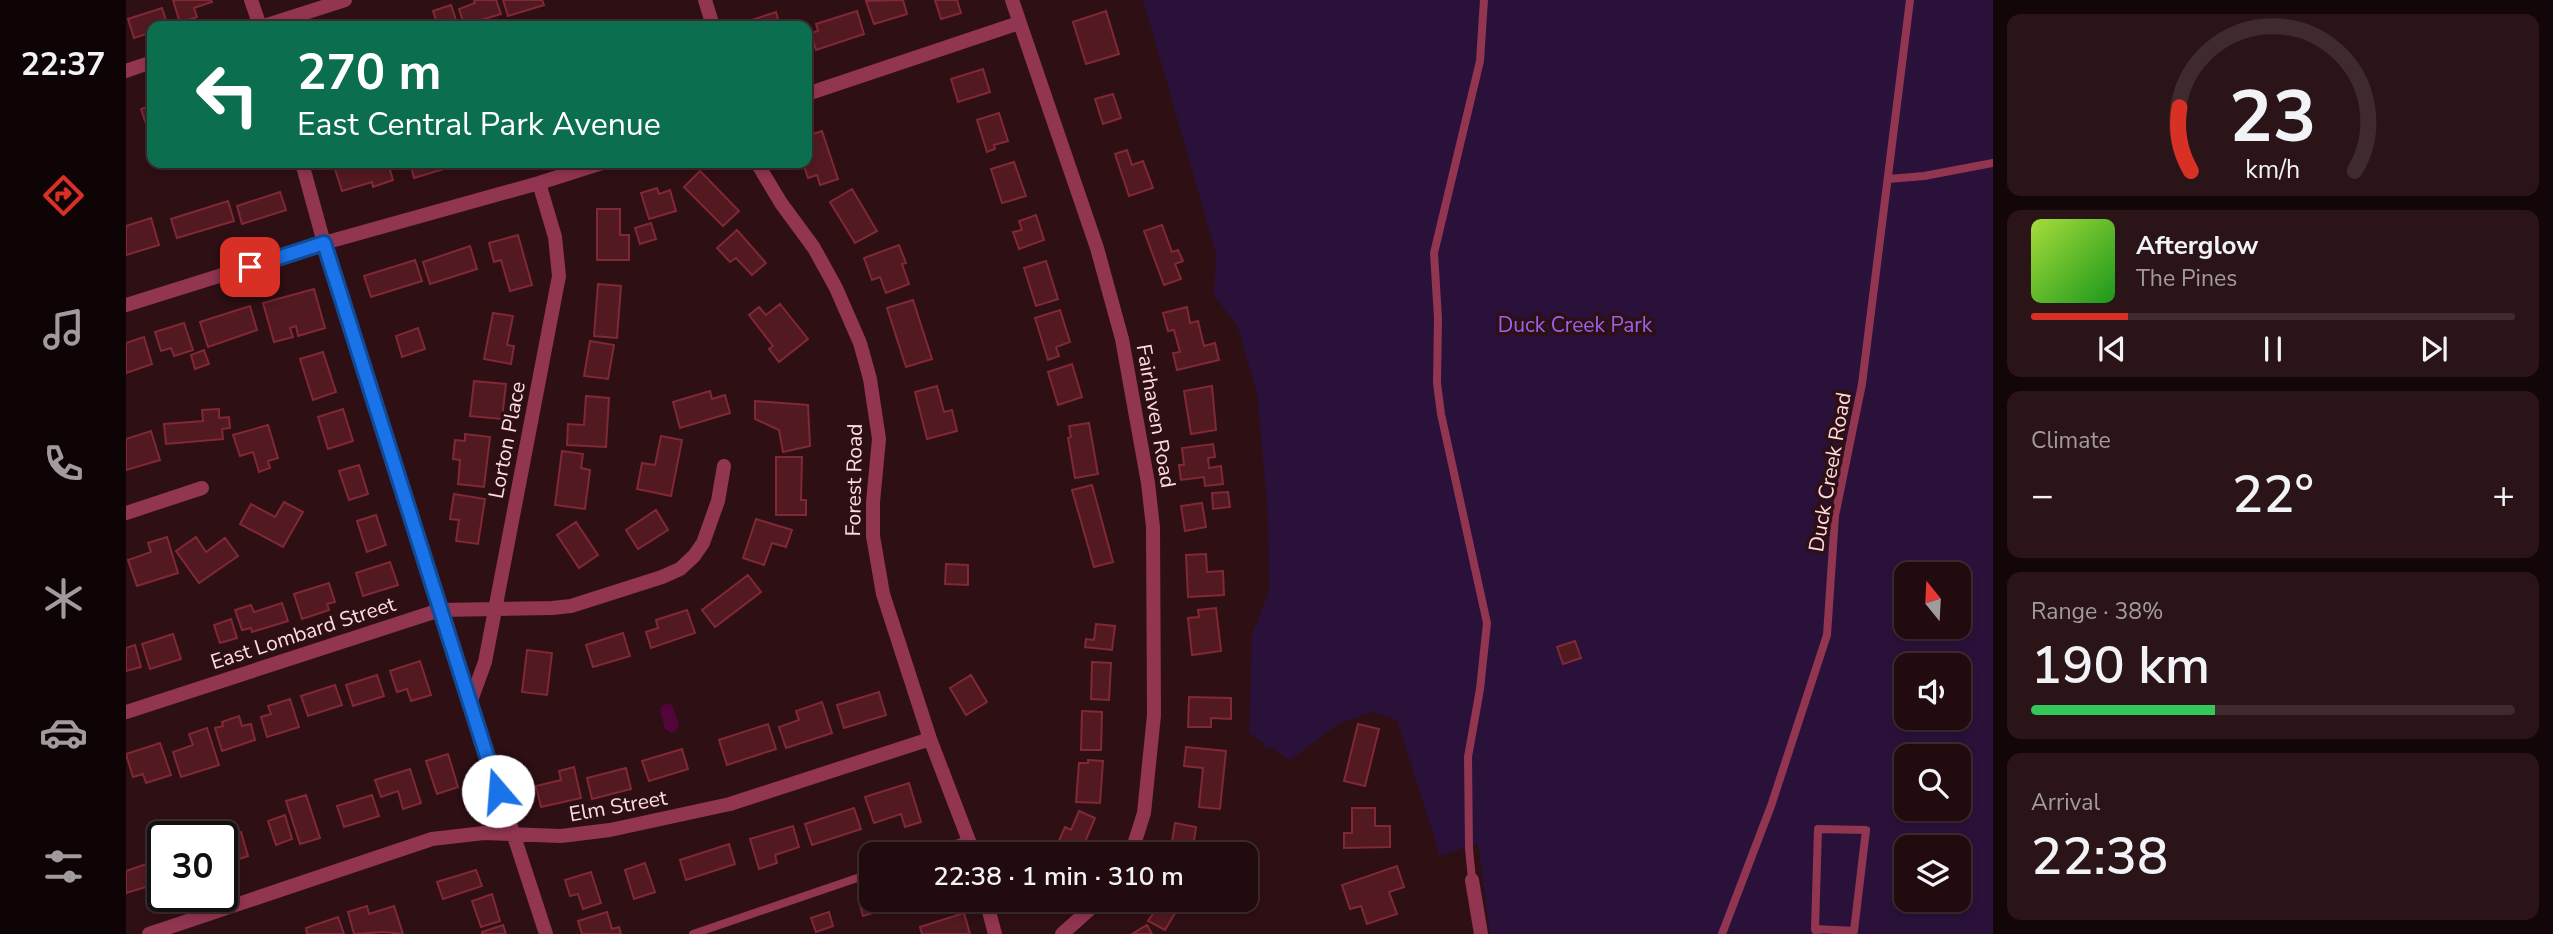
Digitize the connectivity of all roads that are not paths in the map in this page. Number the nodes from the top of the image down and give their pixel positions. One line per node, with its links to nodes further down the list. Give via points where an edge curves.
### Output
1 (251, 0): 7 (street)
2 (345, 0): 8 (street)
3 (705, 0): 9 (street)
4 (1012, 0): 10 (street, Fairhaven Road)
5 (1484, 0): 34 (lane, via 1479,61 1434,253 1441,414 1487,623 1468,757)
6 (1910, 0): 18 (lane, Duck Creek Road)
7 (260, 21)
8 (278, 21)
9 (711, 21)
10 (1018, 23): 13 (street); 32 (street, Fairhaven Road, via 1097,248 1122,339 1148,483 1153,527 1154,715 1144,813)
11 (147, 64): 12 (street)
12 (126, 71)
13 (812, 92)
14 (1993, 163): 18 (lane)
15 (303, 168): 20 (street)
16 (586, 168): 19 (street)
17 (760, 168): 29 (street, Forest Road, via 814,248 860,343 879,439 873,502 877,562)
18 (1889, 179): 45 (lane, Duck Creek Road, via 1862,384 1835,516 1827,635 1771,806)
19 (539, 183): 20 (street); 25 (street, Lorton Place, via 555,237 559,276)
20 (324, 243): 21 (street); 26 (street)
21 (126, 305)
22 (724, 466): 25 (street, East Lombard Street, via 718,501 702,543 680,569 571,606)
23 (202, 488): 24 (street)
24 (126, 513)
25 (496, 609): 26 (street, East Lombard Street); 27 (street, Lorton Place, via 485,663)
26 (440, 610): 27 (street); 28 (street, East Lombard Street)
27 (470, 703): 30 (street)
28 (126, 712)
29 (930, 739): 30 (street, Elm Street, via 769,793 686,815 584,834); 31 (street, Forest Road)
30 (513, 835): 37 (street, Elm Street, via 432,839); 40 (street)
31 (970, 842)
32 (1135, 842)
33 (859, 877): 41 (lane)
34 (1472, 880): 44 (street)
35 (989, 912): 42 (street)
36 (1087, 912): 43 (street)
37 (172, 930): 39 (street, Elm Street)
38 (1816, 932): 38 (lane, via 1818,829 1866,830 1854,931)
39 (149, 934)
40 (546, 934)
41 (693, 934)
42 (995, 934)
43 (1062, 934)
44 (1481, 934)
45 (1722, 934)

